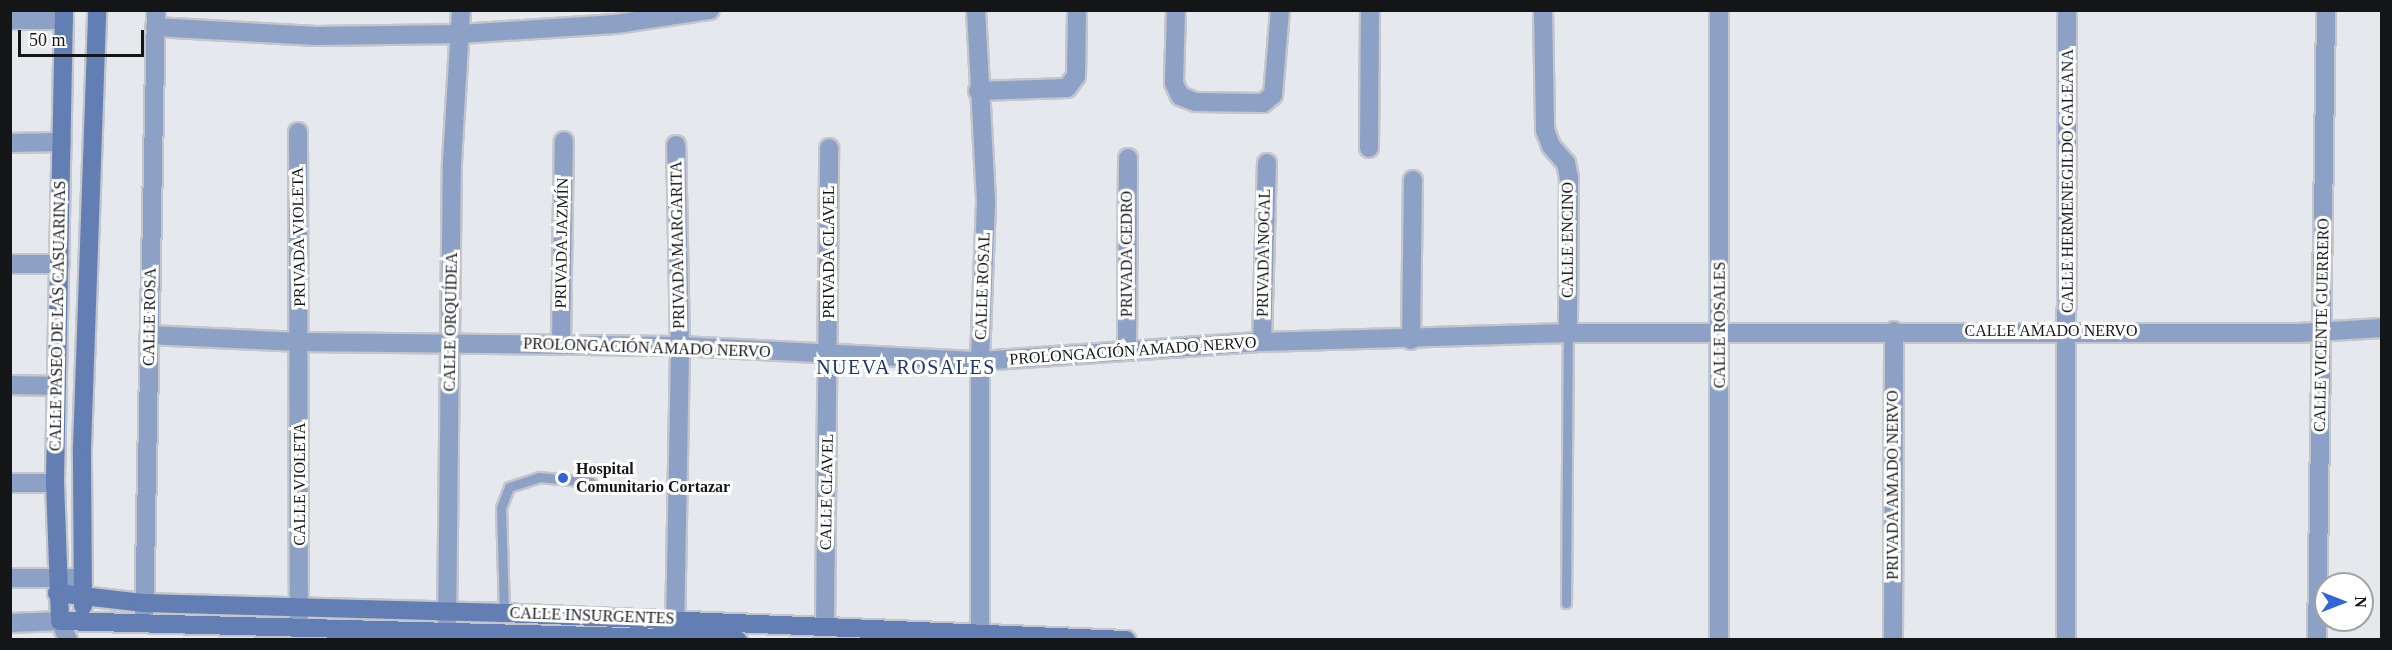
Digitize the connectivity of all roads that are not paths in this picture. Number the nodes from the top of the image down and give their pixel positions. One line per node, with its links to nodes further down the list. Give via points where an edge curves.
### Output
1 (97, 10): 54 (main road, CALLE PASEO DE LAS CASUARINAS)
2 (461, 10): 17 (street, CALLE ORQUÍDEA)
3 (710, 10): 14 (street)
4 (975, 10): 18 (street, CALLE ROSAL)
5 (1077, 10): 18 (street, via 1076,76 1067,88)
6 (1176, 10): 7 (street, via 1174,83 1180,96 1196,102 1263,103 1273,95)
7 (1280, 10)
8 (1370, 10): 25 (street)
9 (1543, 10): 36 (street, CALLE ENCINO, via 1545,130 1551,146 1566,163 1569,178)
10 (1719, 10): 34 (street, CALLE ROSALES)
11 (2067, 10): 33 (street, CALLE HERMENEGILDO GALEANA)
12 (2326, 10): 35 (street, CALLE VICENTE GUERRERO)
13 (64, 15): 16 (street); 21 (main road, CALLE PASEO DE LAS CASUARINAS)
14 (616, 17): 17 (street)
15 (156, 19): 17 (street, via 316,36); 37 (street, CALLE ROSA)
16 (10, 20)
17 (460, 34): 39 (street, CALLE ORQUÍDEA, via 452,162)
18 (978, 91): 46 (street, CALLE ROSAL, via 987,203)
19 (298, 132): 40 (street, PRIVADA VIOLETA)
20 (564, 141): 42 (street, PRIVADA JAZMÍN)
21 (62, 142): 22 (street); 30 (main road, CALLE PASEO DE LAS CASUARINAS)
22 (10, 143)
23 (676, 145): 43 (street, PRIVADA MARGARITA)
24 (829, 148): 45 (street, PRIVADA CLAVEL)
25 (1369, 148)
26 (1128, 158): 44 (street, PRIVADA CEDRO)
27 (1266, 163): 41 (street, PRIVADA NOGAL)
28 (1413, 180): 38 (street)
29 (10, 264): 30 (street)
30 (60, 264): 48 (main road, CALLE PASEO DE LAS CASUARINAS)
31 (2382, 328): 35 (street, CALLE AMADO NERVO)
32 (1894, 331): 33 (street, CALLE AMADO NERVO); 34 (street, CALLE AMADO NERVO); 75 (street, PRIVADA AMADO NERVO)
33 (2068, 331): 35 (street, CALLE AMADO NERVO); 76 (street, CALLE HERMENEGILDO GALEANA)
34 (1720, 332): 36 (street, PROLONGACIÓN AMADO NERVO); 74 (street, CALLE ROSALES)
35 (2322, 332): 77 (street, CALLE VICENTE GUERRERO)
36 (1568, 333): 38 (street, PROLONGACIÓN AMADO NERVO); 56 (lane)
37 (150, 335): 40 (street, PROLONGACIÓN AMADO NERVO); 55 (street, CALLE ROSA)
38 (1411, 340): 41 (street, PROLONGACIÓN AMADO NERVO)
39 (451, 341): 40 (street, PROLONGACIÓN AMADO NERVO); 42 (street, PROLONGACIÓN AMADO NERVO); 60 (street, CALLE ORQUÍDEA)
40 (300, 342): 57 (street, CALLE VIOLETA)
41 (1262, 342): 44 (street, PROLONGACIÓN AMADO NERVO)
42 (561, 345): 43 (street, PROLONGACIÓN AMADO NERVO)
43 (680, 346): 45 (street, PROLONGACIÓN AMADO NERVO); 66 (street, PRIVADA MARGARITA)
44 (1127, 350): 46 (street, PROLONGACIÓN AMADO NERVO)
45 (829, 356): 46 (street, PROLONGACIÓN AMADO NERVO); 65 (street, CALLE CLAVEL)
46 (980, 361): 67 (street, CALLE ROSAL)
47 (10, 385): 48 (street)
48 (57, 386): 51 (main road, CALLE PASEO DE LAS CASUARINAS)
49 (591, 482): 58 (lane, via 539,477 509,487 501,508)
50 (10, 483): 51 (street)
51 (55, 483): 53 (main road, CALLE PASEO DE LAS CASUARINAS)
52 (10, 578): 53 (street)
53 (57, 585): 54 (main road, CALLE INSURGENTES); 61 (main road, CALLE PASEO DE LAS CASUARINAS)
54 (82, 586): 55 (main road, CALLE INSURGENTES); 59 (main road, CALLE PASEO DE LAS CASUARINAS)
55 (144, 603): 57 (main road, CALLE INSURGENTES); 63 (street, CALLE ROSA)
56 (1566, 603)
57 (299, 606): 60 (main road, CALLE INSURGENTES); 64 (street, CALLE VIOLETA)
58 (504, 613): 60 (main road, CALLE INSURGENTES); 66 (main road, CALLE INSURGENTES)
59 (83, 620): 61 (main road, CALLE INSURGENTES); 63 (main road, CALLE INSURGENTES); 69 (street)
60 (447, 620): 64 (main road, CALLE INSURGENTES); 66 (main road, CALLE INSURGENTES)
61 (60, 621): 62 (street); 68 (street)
62 (10, 622)
63 (144, 622): 64 (main road, CALLE INSURGENTES)
64 (299, 626)
65 (825, 627): 66 (main road, CALLE INSURGENTES); 67 (main road, CALLE INSURGENTES)
66 (675, 628): 70 (main road, CALLE INSURGENTES)
67 (980, 637): 71 (main road, CALLE INSURGENTES)
68 (68, 639)
69 (79, 639)
70 (738, 639)
71 (1086, 639): 72 (main road, CALLE INSURGENTES)
72 (1112, 639): 73 (main road, CALLE INSURGENTES)
73 (1126, 639)
74 (1719, 639)
75 (1893, 639)
76 (2066, 639)
77 (2317, 639)

